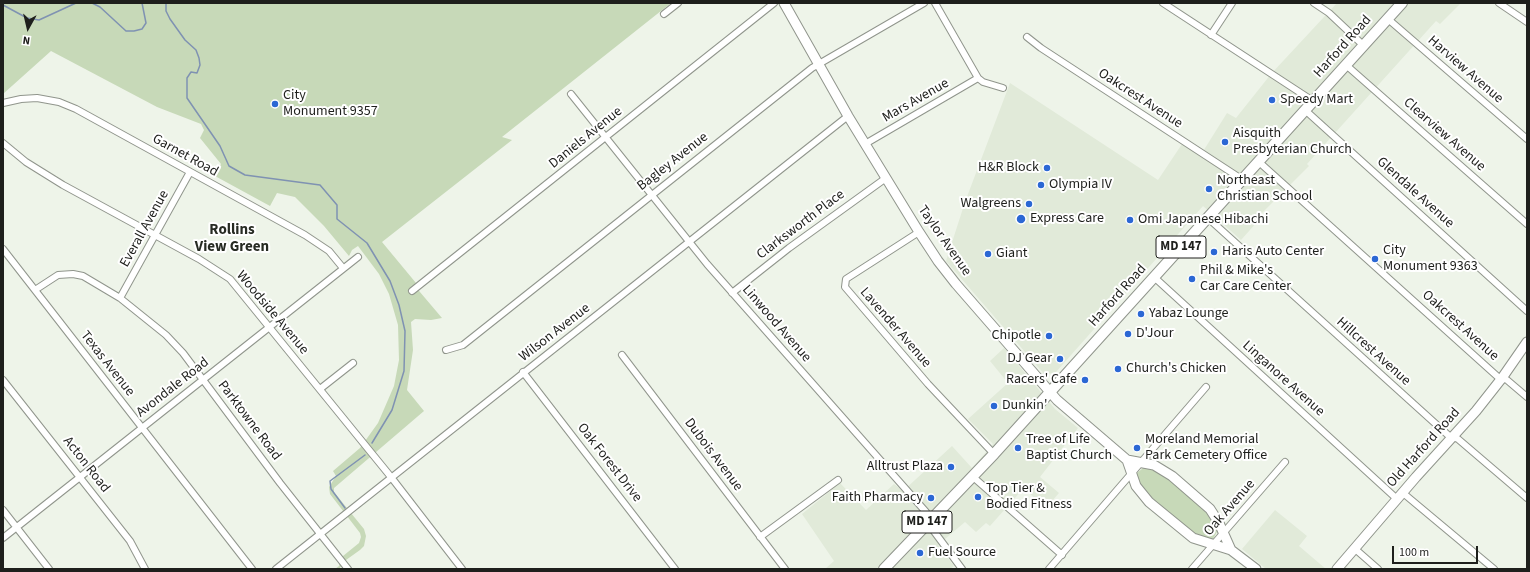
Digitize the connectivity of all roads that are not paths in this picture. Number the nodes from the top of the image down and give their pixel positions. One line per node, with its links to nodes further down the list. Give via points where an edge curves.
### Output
1 (678, 3): 11 (street)
2 (774, 3): 26 (street, Daniels Avenue)
3 (784, 3): 17 (main road, Taylor Avenue)
4 (924, 3): 17 (street, Bagley Avenue)
5 (935, 3): 19 (street)
6 (1163, 3): 14 (street)
7 (1232, 3): 14 (street)
8 (1314, 3): 16 (street, via 1330,13)
9 (1402, 3): 12 (main road, Harford Road / MD 147)
10 (1499, 3): 13 (street)
11 (664, 14)
12 (1388, 19): 16 (main road, Harford Road / MD 147); 27 (street, Harview Avenue)
13 (1527, 22)
14 (1211, 35): 22 (street)
15 (1026, 37): 33 (street, Oakcrest Avenue)
16 (1363, 45): 18 (main road, Harford Road / MD 147)
17 (819, 65): 25 (main road, Taylor Avenue); 34 (street, Bagley Avenue)
18 (1346, 65): 22 (main road, Harford Road / MD 147); 36 (street, Clearview Avenue)
19 (978, 78): 20 (street); 29 (street, Mars Avenue)
20 (1003, 88)
21 (571, 94): 26 (street, Linwood Avenue)
22 (1313, 101): 24 (main road, Harford Road / MD 147)
23 (3, 104): 31 (street, Garnet Road, via 28,98 59,102)
24 (1305, 110): 30 (main road, Harford Road / MD 147); 48 (street, Glendale Avenue)
25 (848, 116): 29 (main road, Taylor Avenue); 39 (street, Wilson Avenue)
26 (606, 137): 34 (street, Linwood Avenue); 45 (street, Daniels Avenue)
27 (1527, 139)
28 (3, 143): 38 (street, Woodside Avenue, via 26,162 63,185)
29 (866, 144): 32 (main road, Taylor Avenue)
30 (1259, 162): 33 (main road, Harford Road / MD 147); 55 (street, Oakcrest Avenue)
31 (190, 172): 38 (street, Everall Avenue); 42 (street, Garnet Road, via 318,243 329,251)
32 (886, 178): 37 (main road, Taylor Avenue); 46 (street, Clarksworth Place)
33 (1243, 180): 35 (main road, Harford Road / MD 147)
34 (651, 195): 39 (street, Linwood Avenue); 51 (street, Bagley Avenue, via 462,345)
35 (1208, 218): 43 (main road, Harford Road / MD 147); 63 (street, Hillcrest Avenue)
36 (1527, 224)
37 (919, 232): 60 (main road, Taylor Avenue, via 947,273); 64 (street, Lavender Avenue, via 846,279 845,287 928,384)
38 (154, 236): 47 (street, Everall Avenue); 49 (street, Woodside Avenue, via 227,277)
39 (689, 242): 46 (street, Linwood Avenue); 54 (street, Wilson Avenue)
40 (3, 249): 44 (street, Texas Avenue)
41 (358, 257): 42 (street, Avondale Road)
42 (343, 268): 49 (street, Avondale Road)
43 (1154, 278): 60 (main road, Harford Road / MD 147); 73 (street, Linganore Avenue)
44 (35, 290): 47 (street, Parktowne Road, via 53,276 73,274 90,279); 62 (street, Texas Avenue)
45 (412, 291)
46 (732, 293): 76 (street, Linwood Avenue, via 926,512)
47 (120, 298): 57 (street, Parktowne Road, via 178,348)
48 (1527, 310)
49 (270, 327): 57 (street, Avondale Road); 59 (street, Woodside Avenue)
50 (1527, 342): 55 (main road, Old Harford Road)
51 (446, 350)
52 (622, 356): 80 (street, Dubois Avenue)
53 (353, 363): 59 (street)
54 (523, 372): 71 (street, Wilson Avenue); 92 (street, Oak Forest Drive)
55 (1502, 378): 61 (street, Oakcrest Avenue); 63 (main road, Old Harford Road)
56 (3, 380): 70 (street, Acton Road)
57 (203, 380): 62 (street, Avondale Road); 78 (street, Parktowne Road)
58 (1206, 387): 67 (street)
59 (320, 389): 71 (street, Woodside Avenue)
60 (1050, 392): 64 (main road, Harford Road / MD 147); 65 (main road, Taylor Avenue)
61 (1527, 397)
62 (142, 428): 70 (street, Avondale Road); 88 (street, Texas Avenue)
63 (1453, 437): 73 (main road, Old Harford Road); 74 (street, Hillcrest Avenue)
64 (994, 454): 69 (main road, Harford Road / MD 147)
65 (1127, 460): 67 (main road, Taylor Avenue); 68 (main road, Taylor Avenue)
66 (1285, 462): 79 (street, Oak Avenue)
67 (1141, 463): 68 (street); 79 (main road, Taylor Avenue, via 1159,468 1178,481 1210,509)
68 (1132, 474): 82 (main road, Taylor Avenue, via 1136,486 1149,502 1193,538); 85 (street)
69 (972, 476): 76 (main road, Harford Road / MD 147); 85 (street)
70 (80, 477): 77 (street, Avondale Road); 87 (street, Acton Road, via 130,541)
71 (391, 477): 78 (street, Wilson Avenue); 91 (street, Woodside Avenue)
72 (838, 480): 80 (street)
73 (1400, 496): 83 (main road, Old Harford Road); 101 (street, Linganore Avenue)
74 (1527, 498)
75 (3, 510): 77 (street)
76 (929, 520): 94 (main road, Harford Road / MD 147); 95 (street, Linwood Avenue, via 933,530)
77 (17, 527): 81 (street, Avondale Road); 86 (street)
78 (320, 533): 89 (street, Wilson Avenue); 90 (street, Parktowne Road)
79 (1224, 533): 82 (street, Oak Avenue); 84 (main road, Taylor Avenue)
80 (760, 537): 93 (street, Dubois Avenue)
81 (3, 538)
82 (1213, 545): 84 (main road, Taylor Avenue); 97 (street, Oak Avenue)
83 (1354, 548): 99 (main road, Old Harford Road); 100 (street)
84 (1231, 550): 98 (main road, Taylor Avenue)
85 (1062, 555): 96 (street)
86 (49, 569)
87 (145, 569)
88 (252, 569)
89 (276, 569)
90 (348, 569)
91 (462, 569)
92 (675, 569)
93 (785, 569)
94 (884, 569)
95 (962, 569)
96 (1049, 569)
97 (1192, 569)
98 (1256, 569)
99 (1337, 569)
100 (1378, 569)
101 (1494, 569)

